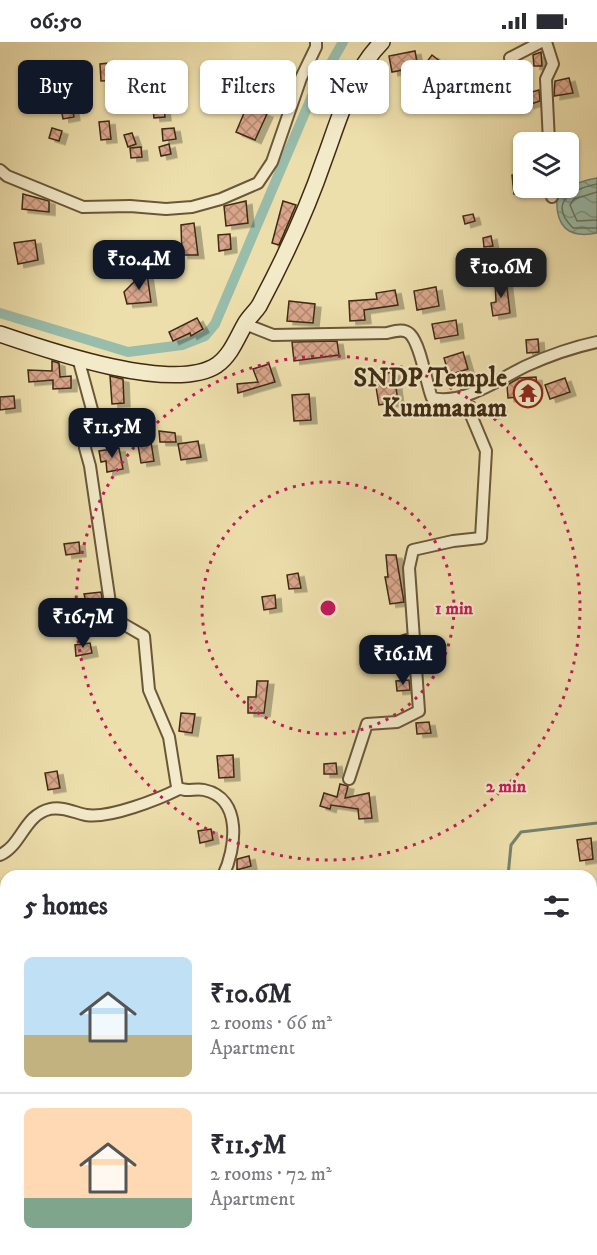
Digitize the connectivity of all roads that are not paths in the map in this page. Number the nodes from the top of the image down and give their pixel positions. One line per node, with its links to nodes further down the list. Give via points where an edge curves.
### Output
1 (316, 42): 7 (street, via 272,162 258,183 221,199 166,209 83,207)
2 (382, 42): 8 (main road, via 352,86 290,244)
3 (541, 42): 5 (street)
4 (546, 42): 6 (street, via 553,64 546,79)
5 (510, 58)
6 (549, 132)
7 (0, 170)
8 (245, 324): 11 (main road, via 235,345 217,365 191,374 160,374); 12 (street, via 273,335 401,330 410,334 418,351 432,398 447,402)
9 (0, 334): 11 (main road)
10 (597, 342): 12 (street, via 529,365)
11 (78, 358): 14 (street, via 97,428 85,448 110,603 118,621 144,636 149,690 169,737)
12 (463, 396): 13 (street, via 486,451 481,538 413,550 409,568 419,711 397,722 367,724)
13 (349, 778)
14 (179, 789): 15 (street, via 153,802 88,815 50,809 27,821 18,839); 16 (street, via 202,789 219,795 230,810 234,838)
15 (0, 855)
16 (225, 870)

